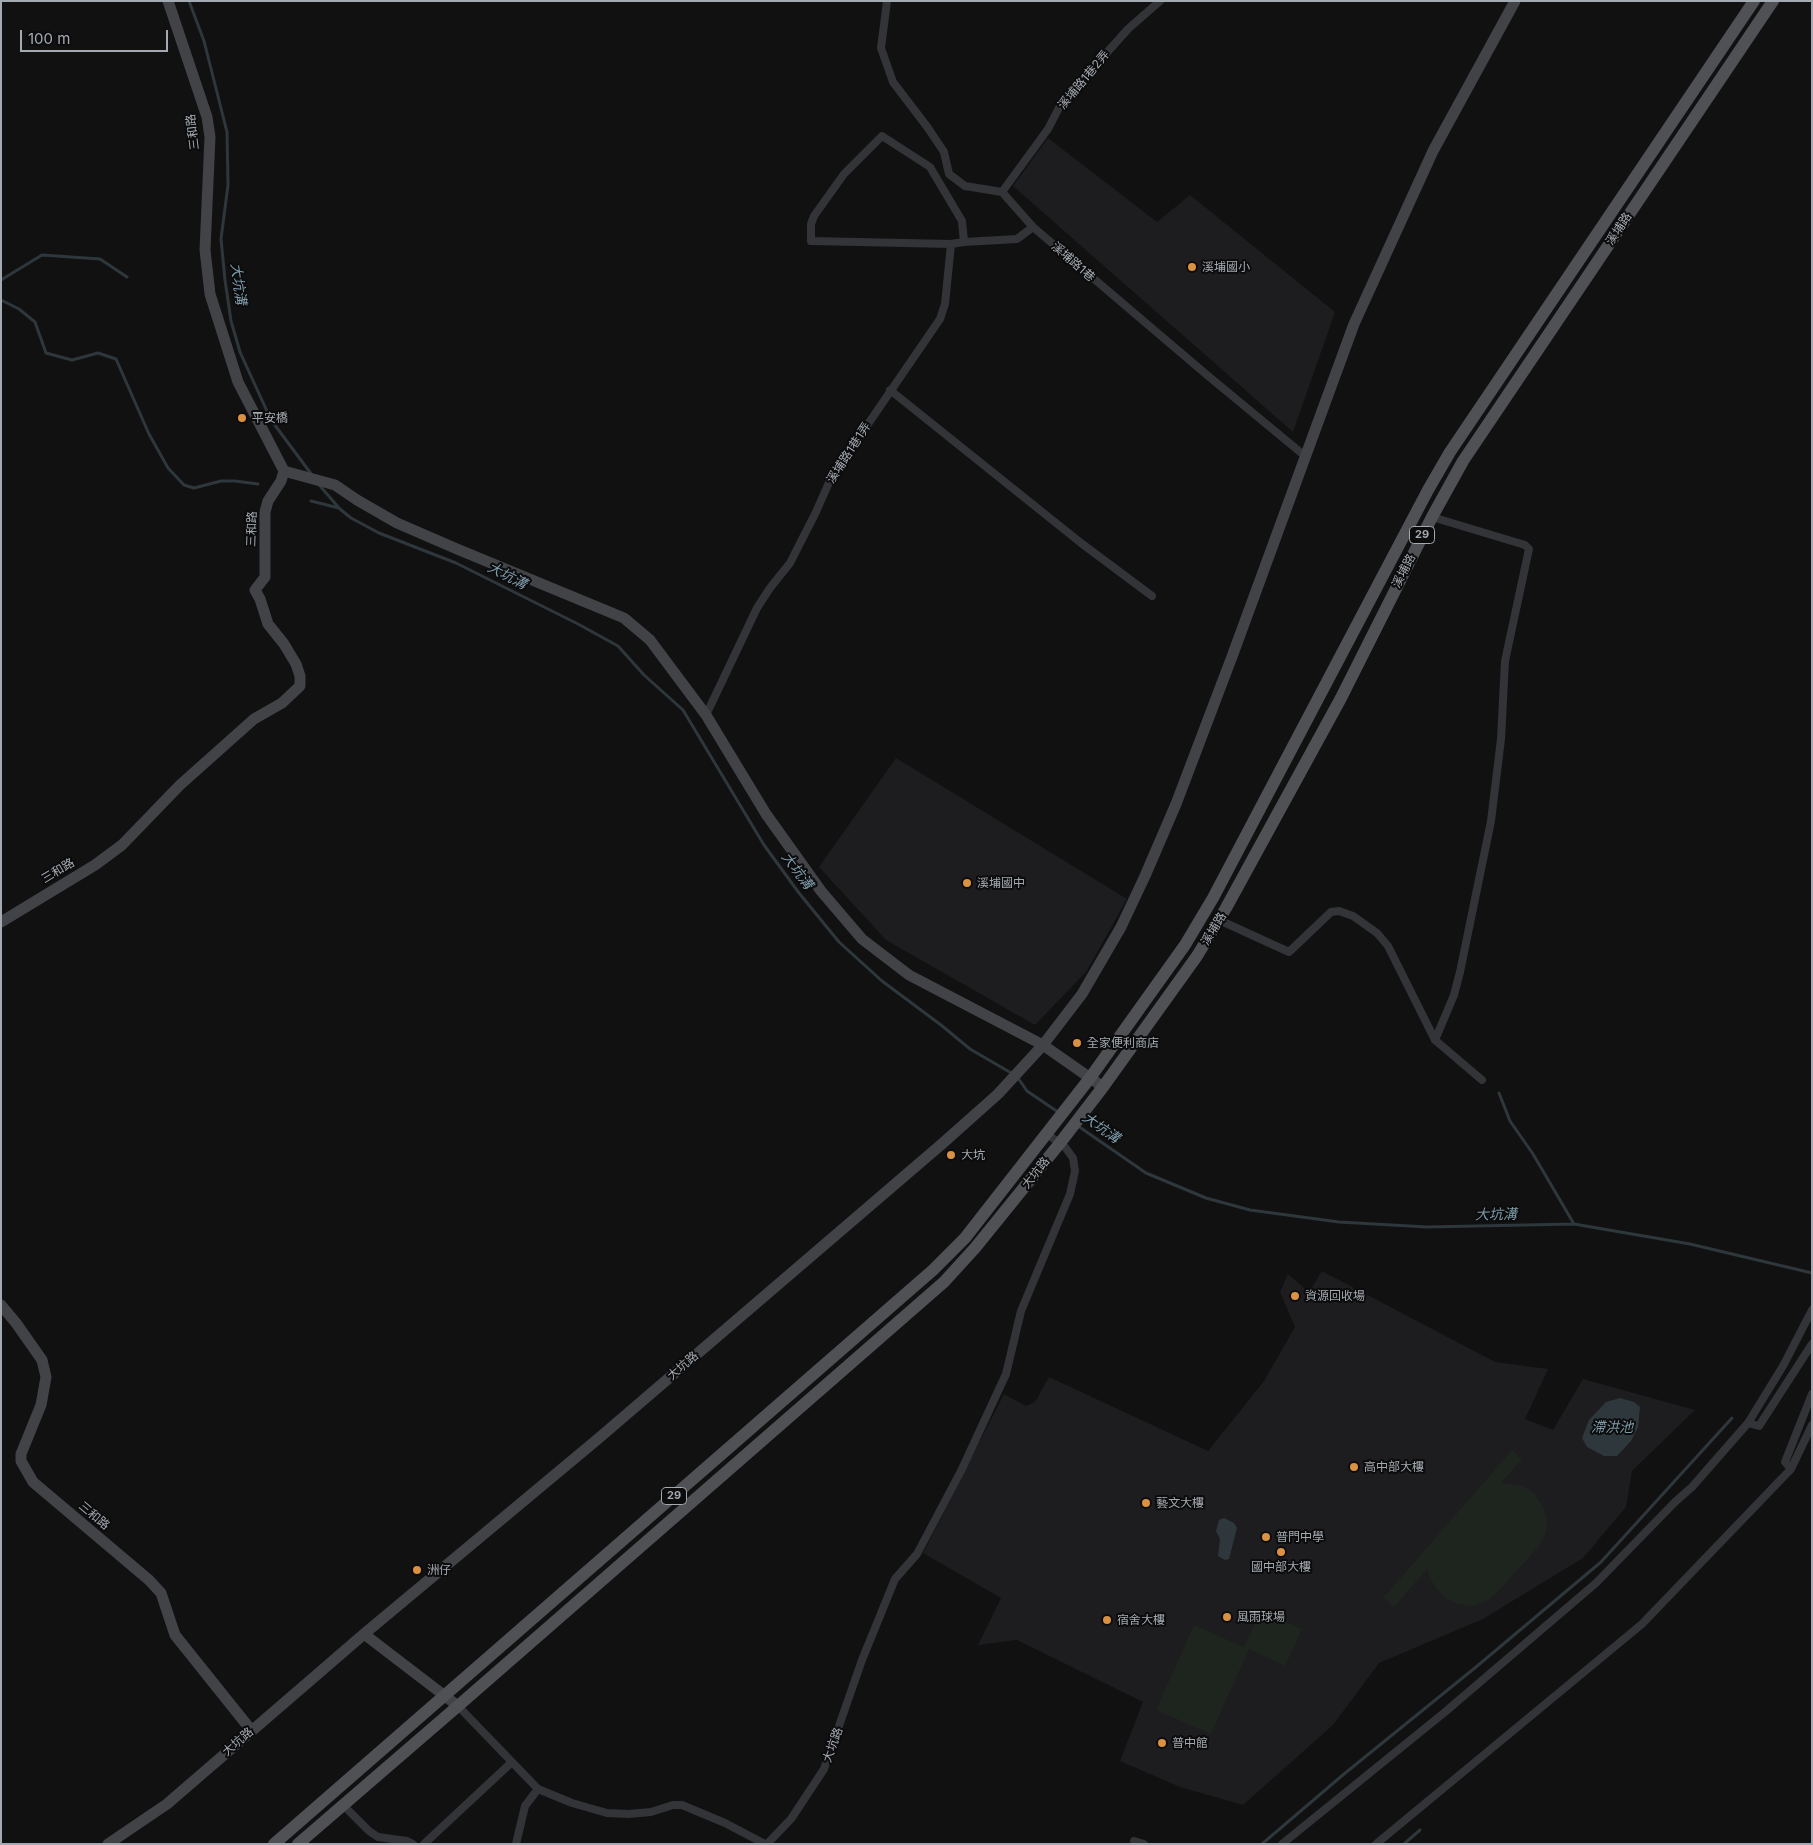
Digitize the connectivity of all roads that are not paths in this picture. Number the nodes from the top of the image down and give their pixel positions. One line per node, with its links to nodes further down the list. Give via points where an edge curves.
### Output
1 (168, 1): 13 (street, 三和路, via 207,117 210,137 205,250 210,294 238,382)
2 (887, 1): 7 (street, via 881,48 893,82 944,152 949,174 964,186)
3 (1160, 1): 7 (street, 溪埔路1巷2弄, via 1128,29 1061,104 1048,129)
4 (1515, 1): 12 (street, via 1433,151 1354,324)
5 (1754, 1): 21 (main road, 溪埔路 / 29, via 1450,452 1213,898 1185,945)
6 (1773, 1): 14 (main road, 溪埔路 / 29, via 1463,461)
7 (1002, 192): 8 (street, 溪埔路1巷)
8 (1033, 227): 9 (street, via 1017,239); 12 (street, 溪埔路1巷)
9 (964, 242): 10 (street); 10 (street, via 962,221 930,167 882,136 844,174 811,224 811,241)
10 (951, 244): 11 (street, 溪埔路1巷1弄, via 945,304 940,319)
11 (890, 390): 15 (street); 16 (street, 溪埔路1巷1弄, via 831,478 790,563 757,608)
12 (1305, 456): 20 (street, via 1227,672 1145,876 1121,927 1082,994)
13 (284, 471): 16 (street, via 335,485 397,523 624,618 650,640); 18 (street, 三和路, via 265,512 265,577 255,590 268,624 296,664 300,686 282,703 254,719 95,866)
14 (1432, 516): 17 (main road, 溪埔路 / 29, via 1341,698); 19 (street, via 1526,545 1529,549 1506,661 1491,821 1454,996)
15 (1152, 596)
16 (706, 715): 20 (street, via 766,814 821,891 862,939 909,975)
17 (1219, 920): 19 (street, via 1289,952 1331,912 1340,911 1353,916 1377,933 1388,946); 23 (main road, 溪埔路 / 29)
18 (1, 922)
19 (1435, 1040): 22 (street)
20 (1043, 1044): 21 (street); 33 (street, 大坑路, via 998,1094)
21 (1090, 1078): 23 (street); 24 (main road, 溪埔路 / 29)
22 (1482, 1080)
23 (1103, 1087): 25 (main road, 溪埔路 / 29)
24 (1050, 1130): 25 (street, 大坑路); 34 (main road, 大坑路 / 29, via 965,1238 933,1270)
25 (1062, 1140): 35 (main road, 大坑路 / 29, via 976,1248 944,1282); 48 (street, 大坑路, via 1073,1158 1075,1171 1070,1194 1021,1311 1006,1374 940,1512 917,1554 891,1588 824,1769 791,1818)
26 (1, 1305): 36 (street, 三和路, via 42,1360 46,1377 42,1405 21,1454 28,1475 150,1580 160,1593 175,1635)
27 (1812, 1310): 30 (street)
28 (1812, 1344): 30 (street, via 1758,1426)
29 (1812, 1394): 32 (street, via 1785,1462)
30 (1748, 1423): 40 (street, via 1692,1487 1596,1583)
31 (1812, 1425): 32 (street)
32 (1790, 1469): 52 (street, via 1642,1624)
33 (364, 1634): 34 (street, 大坑路); 36 (street, 大坑路)
34 (444, 1697): 35 (street, 大坑路); 43 (main road, 大坑路 / 29)
35 (458, 1706): 37 (street, 大坑路); 39 (main road, 大坑路 / 29)
36 (251, 1730): 42 (street, 大坑路, via 168,1804)
37 (512, 1762): 38 (street, 大坑路); 46 (street)
38 (538, 1789): 47 (street, via 525,1806); 48 (street, 大坑路, via 607,1813 651,1812 682,1805)
39 (343, 1805): 44 (main road, 大坑路 / 29); 45 (street, via 378,1837)
40 (1297, 1832): 50 (street); 51 (street)
41 (1134, 1842): 49 (street)
42 (108, 1844)
43 (274, 1844)
44 (298, 1844)
45 (413, 1844)
46 (424, 1844)
47 (516, 1844)
48 (766, 1844)
49 (1144, 1844)
50 (1282, 1844)
51 (1288, 1844)
52 (1376, 1844)

